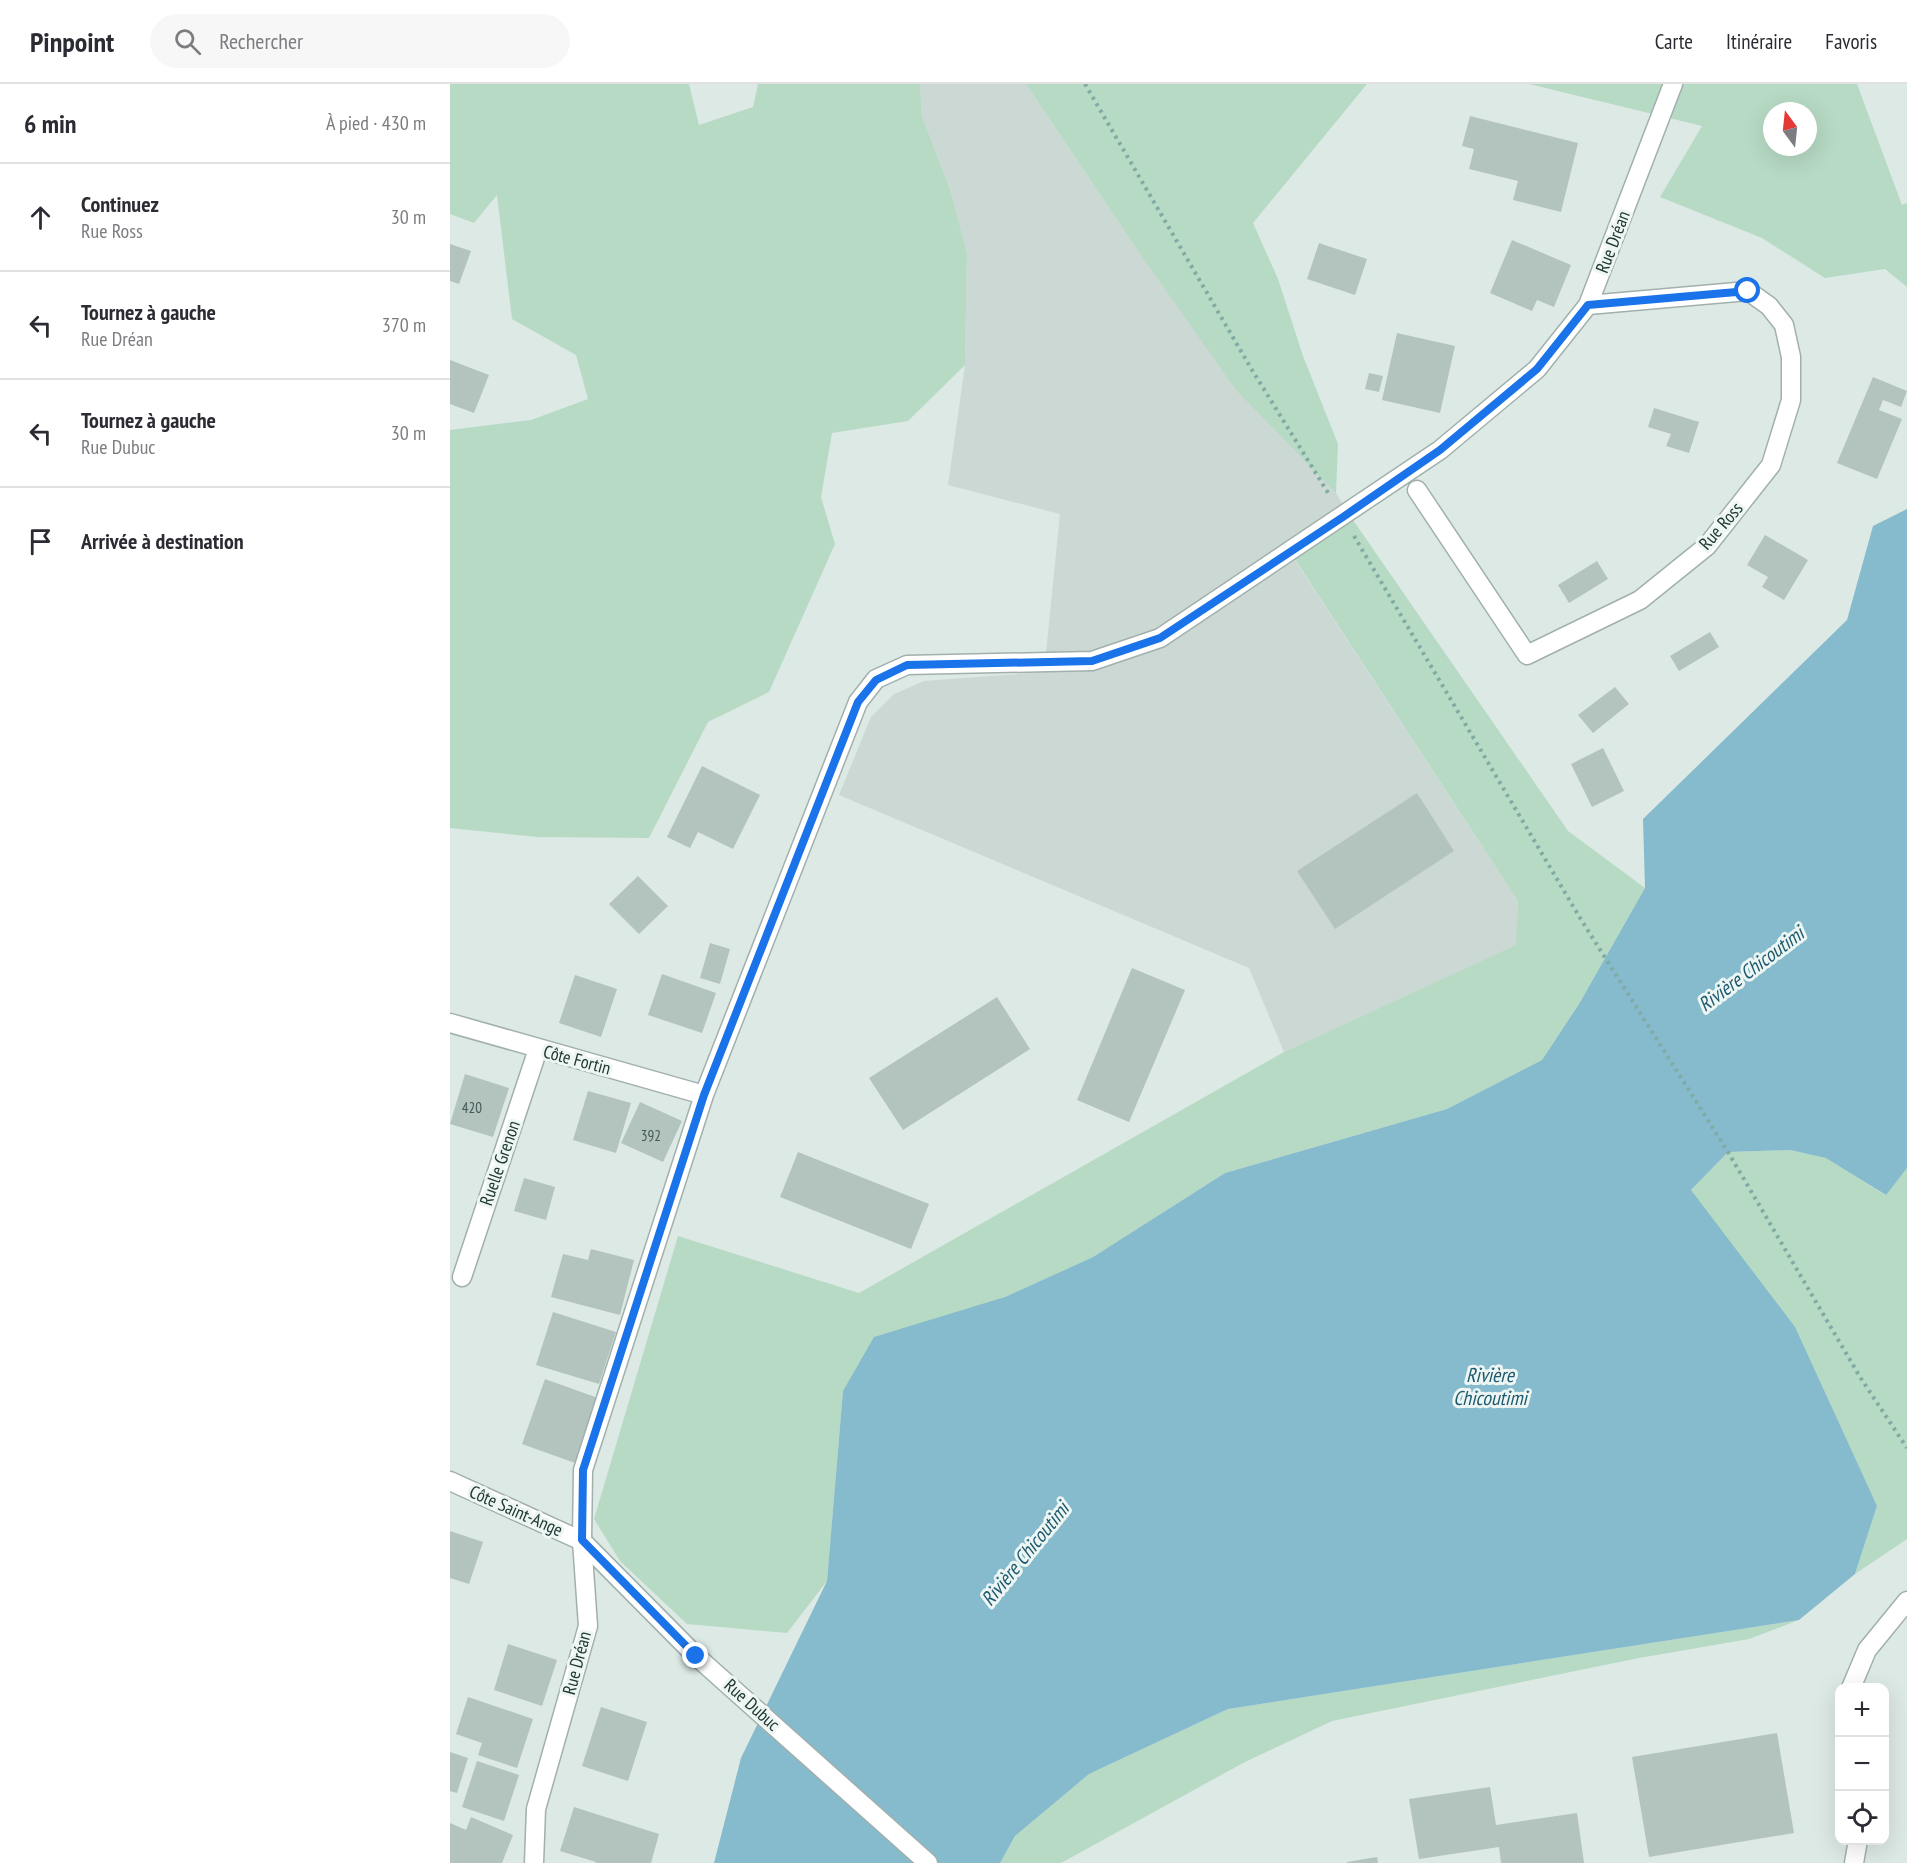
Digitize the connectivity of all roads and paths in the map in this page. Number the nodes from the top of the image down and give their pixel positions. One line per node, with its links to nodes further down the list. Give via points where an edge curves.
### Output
1 (1673, 84): 2 (street, Rue Dréan)
2 (1588, 305): 3 (street, Rue Ross, via 1748,291 1770,306 1784,326 1791,357 1791,400 1771,465 1707,546 1640,600 1527,655); 7 (street, Rue Dréan, via 1537,369 1440,450 1160,638 1092,661 907,665 876,680 858,702)
3 (1417, 490)
4 (1580, 918): 9 (path, via 1728,1152 1860,1377)
5 (450, 1023): 6 (street, Côte Fortin)
6 (538, 1049): 7 (street, Côte Fortin); 8 (street, Ruelle Grenon)
7 (704, 1095): 11 (street, Rue Dréan, via 583,1470)
8 (462, 1277)
9 (1907, 1448)
10 (450, 1480): 11 (street, Côte Saint-Ange)
11 (582, 1540): 15 (street, Rue Dréan, via 588,1626 536,1809); 16 (street, Rue Dubuc, via 696,1656)
12 (1907, 1601): 13 (street, via 1867,1650)
13 (1853, 1683)
14 (1857, 1845): 17 (street)
15 (534, 1863)
16 (928, 1863)
17 (1854, 1863)

